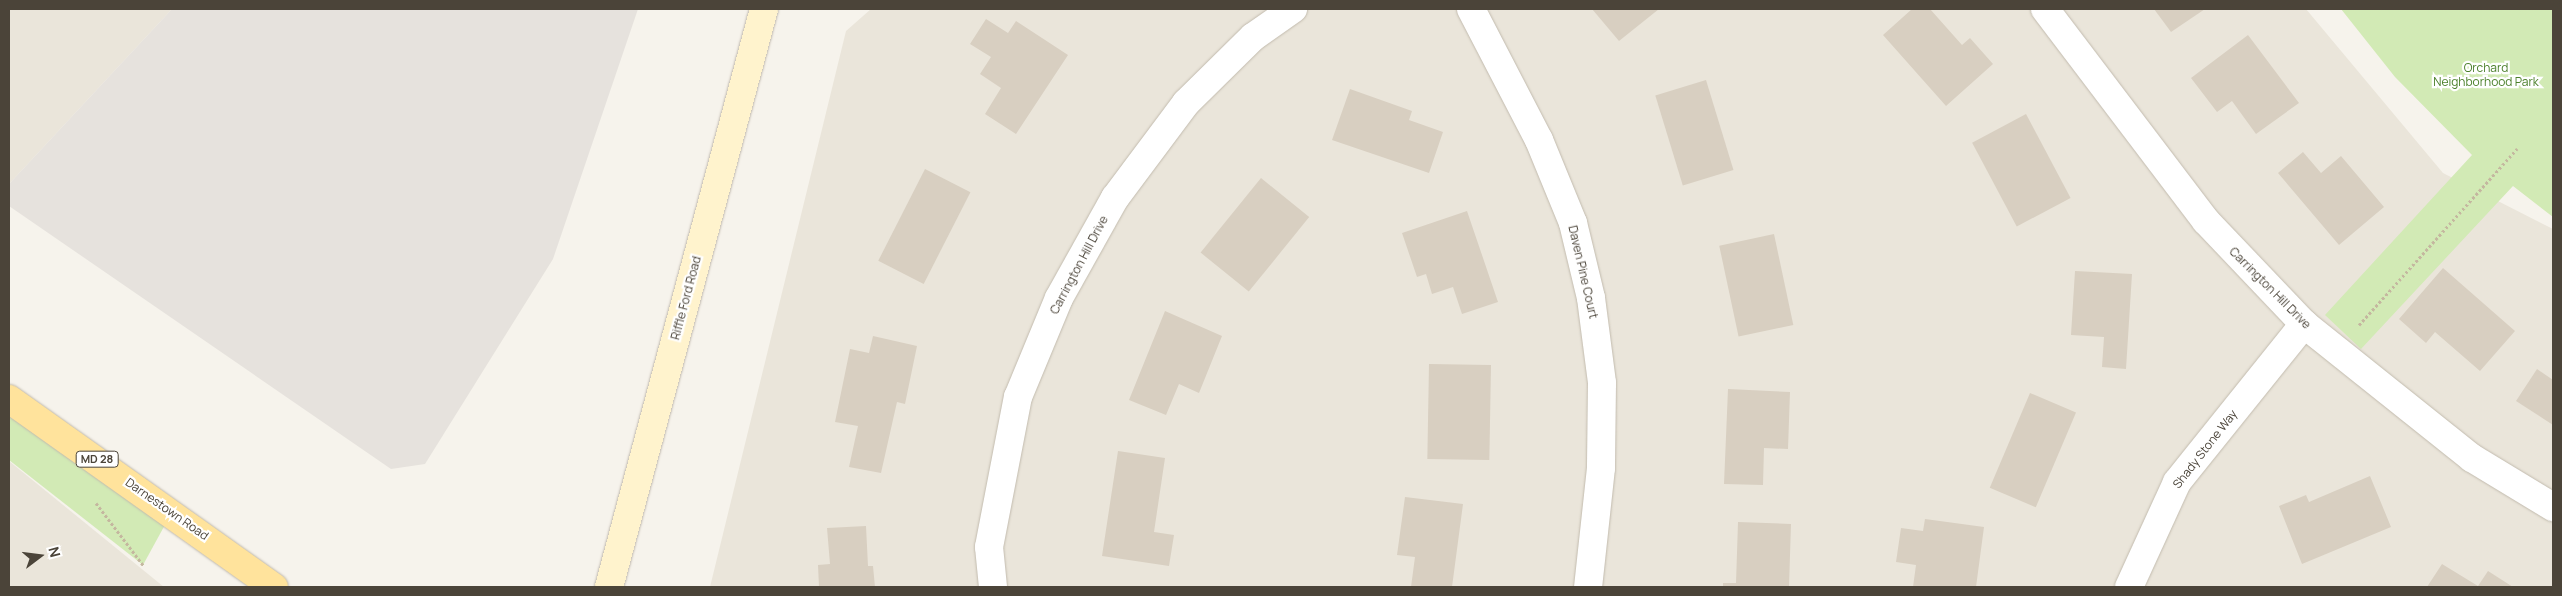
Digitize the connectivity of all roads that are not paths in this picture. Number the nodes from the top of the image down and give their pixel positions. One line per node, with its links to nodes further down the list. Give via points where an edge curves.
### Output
1 (764, 9): 9 (street, Riffle Ford Road)
2 (1293, 9): 10 (street, Carrington Hill Drive, via 1253,37 1186,103 1115,198 1059,298 1018,397 989,547)
3 (1471, 9): 11 (street, Daven Pine Court, via 1539,140 1573,223 1592,298 1602,383 1601,468)
4 (2045, 9): 5 (street, Carrington Hill Drive, via 2206,222)
5 (2304, 324): 7 (street, Carrington Hill Drive, via 2472,458); 12 (street, Shady Stone Way, via 2177,482)
6 (9, 399): 8 (main road, Darnestown Road / MD 28)
7 (2553, 507)
8 (274, 587)
9 (609, 587)
10 (993, 587)
11 (1588, 587)
12 (2129, 587)

